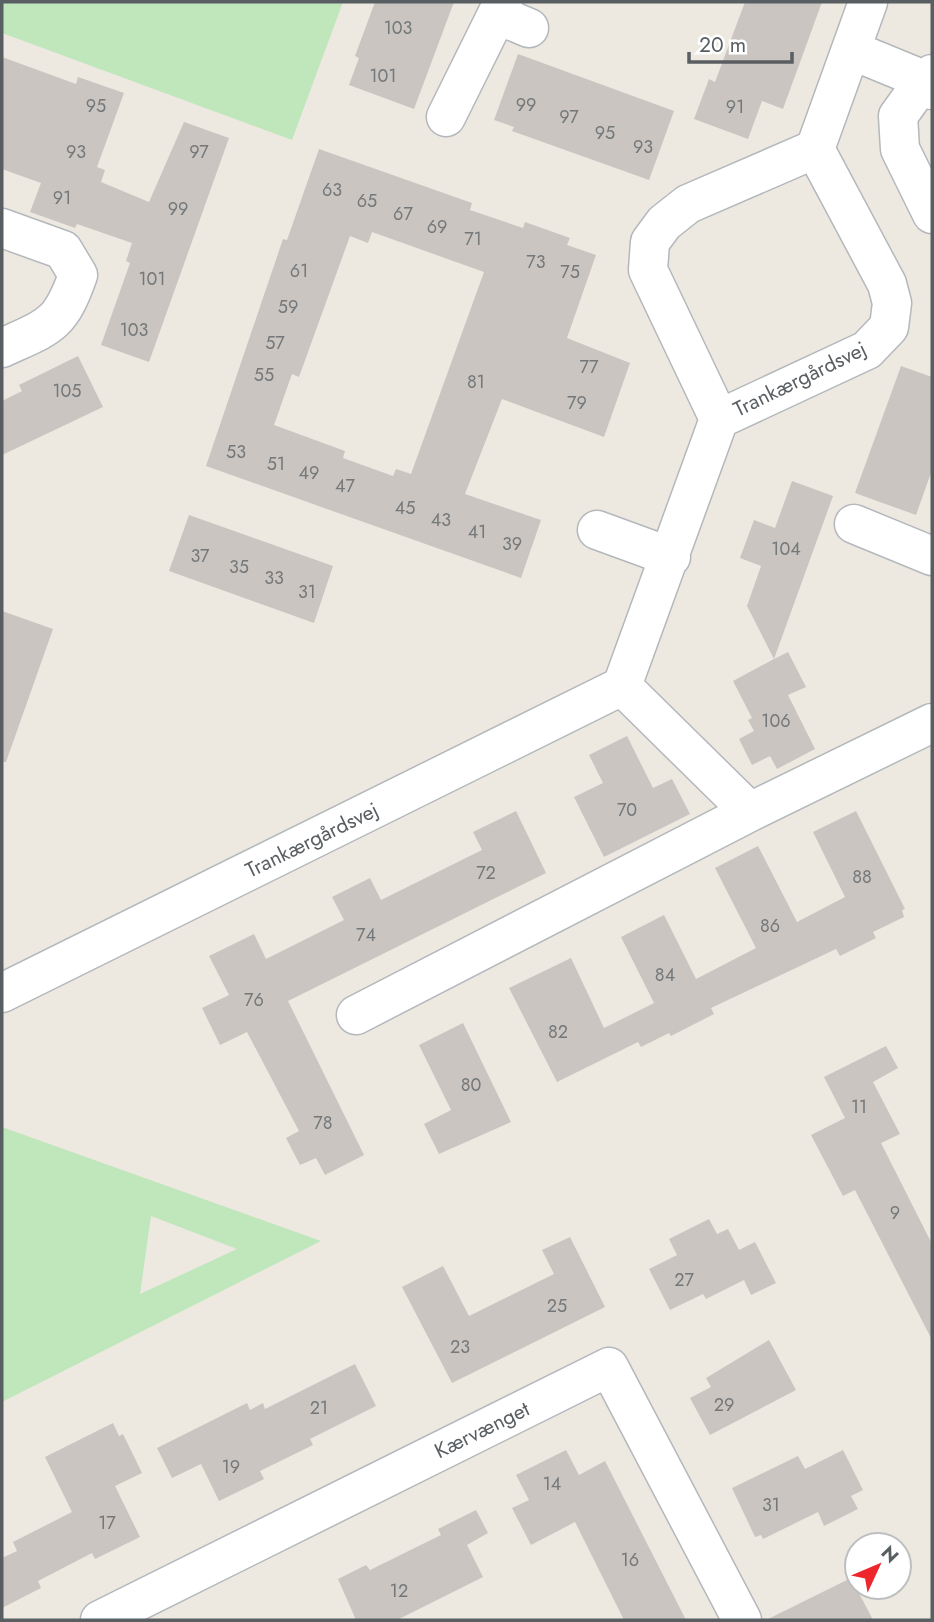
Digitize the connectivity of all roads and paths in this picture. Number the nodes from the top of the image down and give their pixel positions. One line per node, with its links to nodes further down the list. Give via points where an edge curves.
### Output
1 (868, 2): 3 (street)
2 (510, 15): 5 (street)
3 (850, 50): 4 (street); 6 (street)
4 (929, 82): 7 (street, via 898,116 900,149)
5 (446, 117)
6 (815, 149): 10 (street, Trankærgårdsvej, via 688,204 664,223 650,242 648,270); 10 (street, Trankærgårdsvej, via 887,284 892,303 889,327 867,350)
7 (932, 214)
8 (2, 228): 9 (street, via 63,250 78,275 66,309 46,327)
9 (2, 348)
10 (719, 419): 14 (street, Trankærgårdsvej)
11 (855, 524): 13 (street)
12 (597, 530): 14 (street)
13 (932, 556)
14 (671, 557): 15 (street, Trankærgårdsvej)
15 (622, 687): 17 (street); 18 (street, Trankærgårdsvej)
16 (932, 723): 17 (street)
17 (750, 812): 19 (street)
18 (2, 993)
19 (356, 1015)
20 (100, 1620): 21 (street, Kærvænget, via 608,1367)
21 (742, 1620)

